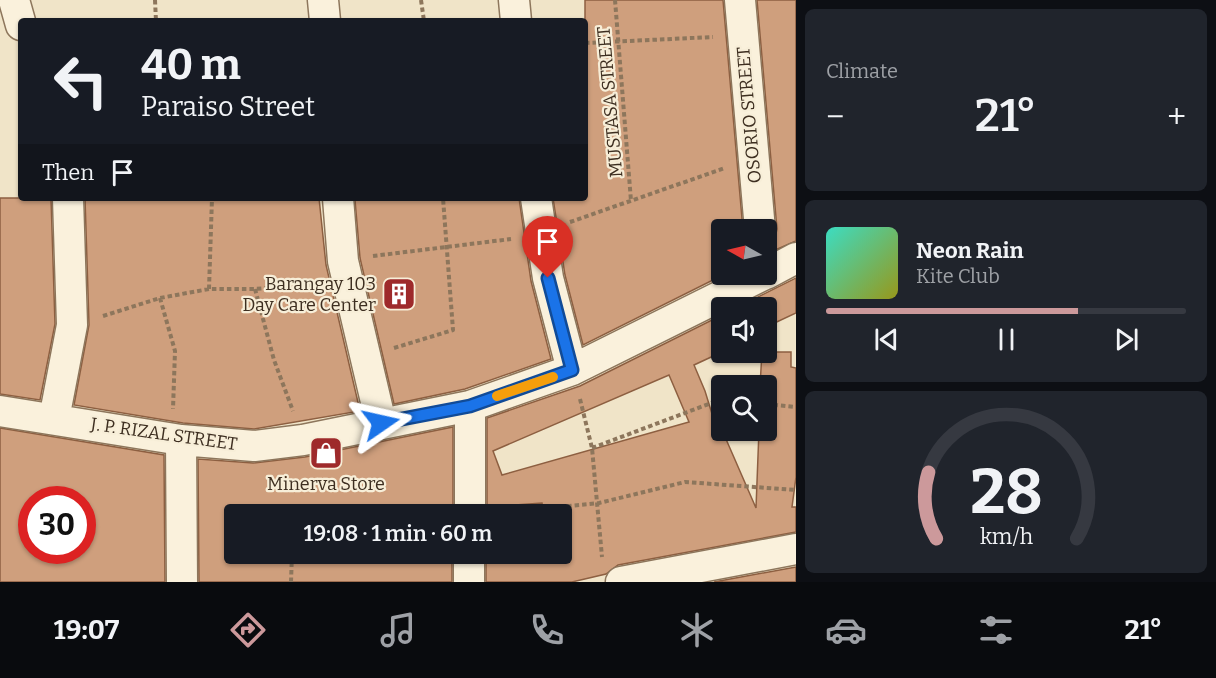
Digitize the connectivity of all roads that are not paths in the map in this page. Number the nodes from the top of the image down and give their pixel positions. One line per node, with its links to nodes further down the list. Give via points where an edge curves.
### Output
1 (14, 0): 5 (street)
2 (323, 0): 6 (street)
3 (514, 0): 7 (street)
4 (740, 0): 11 (street, OSORIO STREET)
5 (19, 18)
6 (325, 18)
7 (516, 18)
8 (68, 201): 18 (street, via 72,326)
9 (338, 201): 19 (street, via 345,271)
10 (536, 201): 15 (street)
11 (759, 219)
12 (796, 258): 13 (street, J. P. RIZAL STREET)
13 (777, 268)
14 (743, 285): 15 (street, J. P. RIZAL STREET)
15 (572, 370): 16 (street, J. P. RIZAL STREET)
16 (470, 406): 19 (street, J. P. RIZAL STREET); 21 (street)
17 (0, 411): 18 (street, J. P. RIZAL STREET)
18 (54, 418): 20 (street, J. P. RIZAL STREET)
19 (381, 423): 20 (street, J. P. RIZAL STREET, via 254,446)
20 (176, 440): 24 (street)
21 (480, 504)
22 (796, 549): 26 (street)
23 (470, 564): 25 (street)
24 (182, 582)
25 (469, 582)
26 (621, 582)

